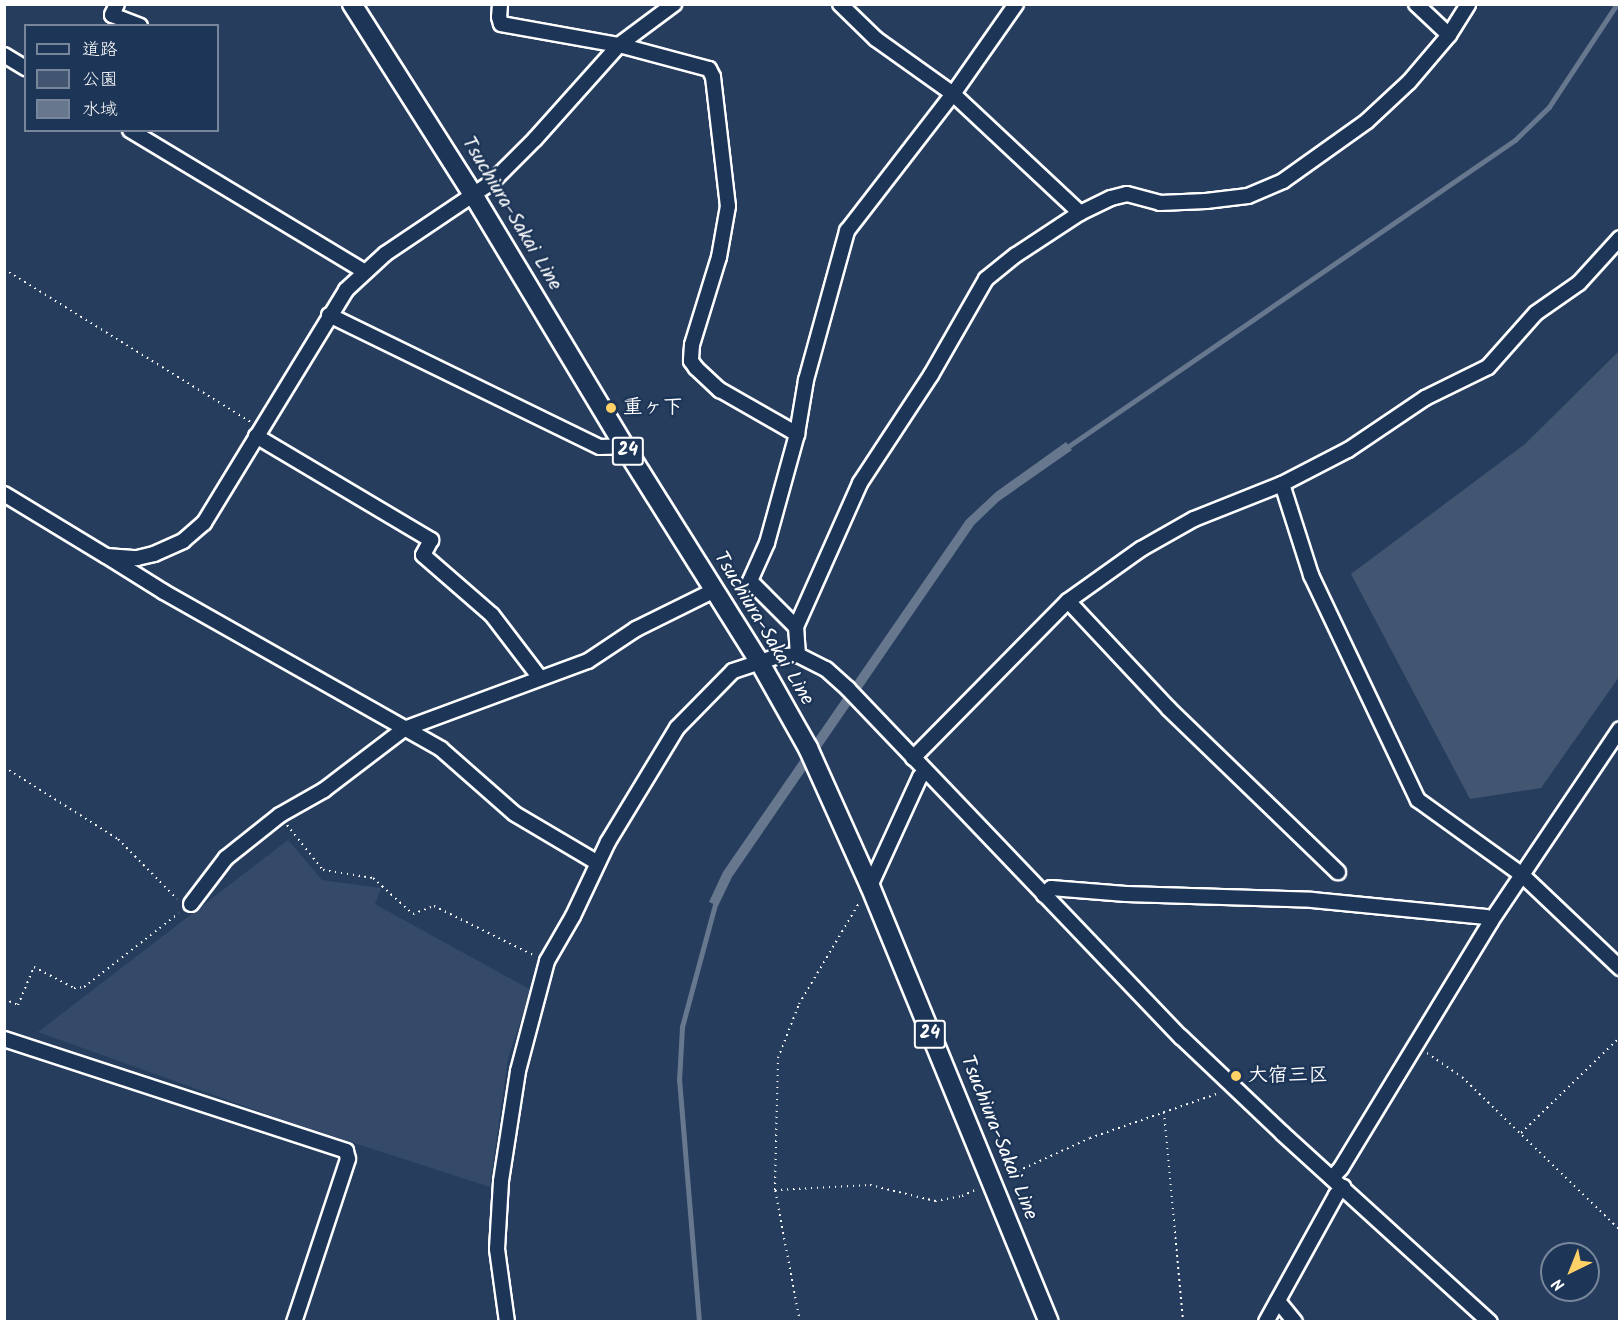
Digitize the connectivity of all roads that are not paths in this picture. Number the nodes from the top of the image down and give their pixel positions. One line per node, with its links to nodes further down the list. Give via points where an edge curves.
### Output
1 (117, 4): 11 (street, via 112,15)
2 (352, 4): 18 (main road, Tsuchiura-Sakai Line / 24)
3 (500, 4): 13 (street, via 501,24)
4 (651, 4): 10 (street)
5 (674, 4): 10 (street)
6 (840, 4): 16 (street, via 876,39)
7 (1016, 4): 16 (street)
8 (1416, 4): 12 (street)
9 (1468, 4): 12 (street)
10 (646, 23): 13 (street)
11 (135, 24)
12 (1449, 35): 19 (street, via 1409,82 1367,121 1283,182 1248,196 1206,201 1160,203 1127,194)
13 (619, 45): 18 (street, via 516,159); 24 (street, via 701,65 713,77 729,206 691,361 720,390)
14 (4, 55): 15 (street)
15 (24, 67)
16 (953, 94): 19 (street); 24 (street, via 847,231 806,380)
17 (132, 132): 21 (street)
18 (474, 196): 21 (street); 25 (main road, Tsuchiura-Sakai Line / 24)
19 (1080, 213): 31 (street, via 986,279 931,375 860,483)
20 (1620, 238): 26 (street, via 1579,283 1536,313 1488,367 1425,398 1348,450)
21 (364, 271): 22 (street)
22 (329, 315): 23 (street); 25 (street, via 600,447)
23 (258, 432): 28 (street, via 204,523 183,541 137,558); 34 (street, via 431,540 423,555 492,615)
24 (797, 434): 31 (street, via 767,543 750,581)
25 (624, 446): 29 (main road, Tsuchiura-Sakai Line / 24)
26 (1282, 484): 30 (street, via 1194,519 1141,549); 41 (street, via 1311,575 1418,800)
27 (4, 494): 28 (street)
28 (106, 556): 35 (street)
29 (713, 591): 33 (main road, Tsuchiura-Sakai Line / 24); 34 (street, via 636,629 588,661)
30 (1068, 601): 37 (street); 40 (street, via 1169,709)
31 (796, 627): 32 (street)
32 (798, 655): 33 (street); 37 (street, via 826,669)
33 (759, 661): 39 (street, via 734,671 677,728); 42 (main road, Tsuchiura-Sakai Line / 24, via 815,762)
34 (540, 678): 35 (street)
35 (404, 729): 39 (street, via 441,749 515,814); 44 (street, via 226,858)
36 (1620, 729): 41 (street)
37 (913, 758): 38 (street)
38 (926, 771): 42 (street); 43 (street)
39 (598, 863): 51 (street, via 547,961 518,1071 501,1180 497,1249)
40 (1338, 872)
41 (1521, 874): 45 (street); 46 (street)
42 (870, 886): 52 (main road, Tsuchiura-Sakai Line / 24)
43 (1044, 896): 45 (street, via 1051,888 1312,900); 48 (street, via 1230,1084)
44 (188, 906)
45 (1491, 921): 48 (street, via 1341,1168)
46 (1620, 968)
47 (4, 1039): 50 (street, via 346,1152 348,1159)
48 (1338, 1183): 49 (street, via 1336,1195); 55 (street)
49 (1278, 1301): 53 (street); 54 (street)
50 (294, 1322)
51 (507, 1322)
52 (1049, 1322)
53 (1266, 1322)
54 (1295, 1322)
55 (1490, 1322)

